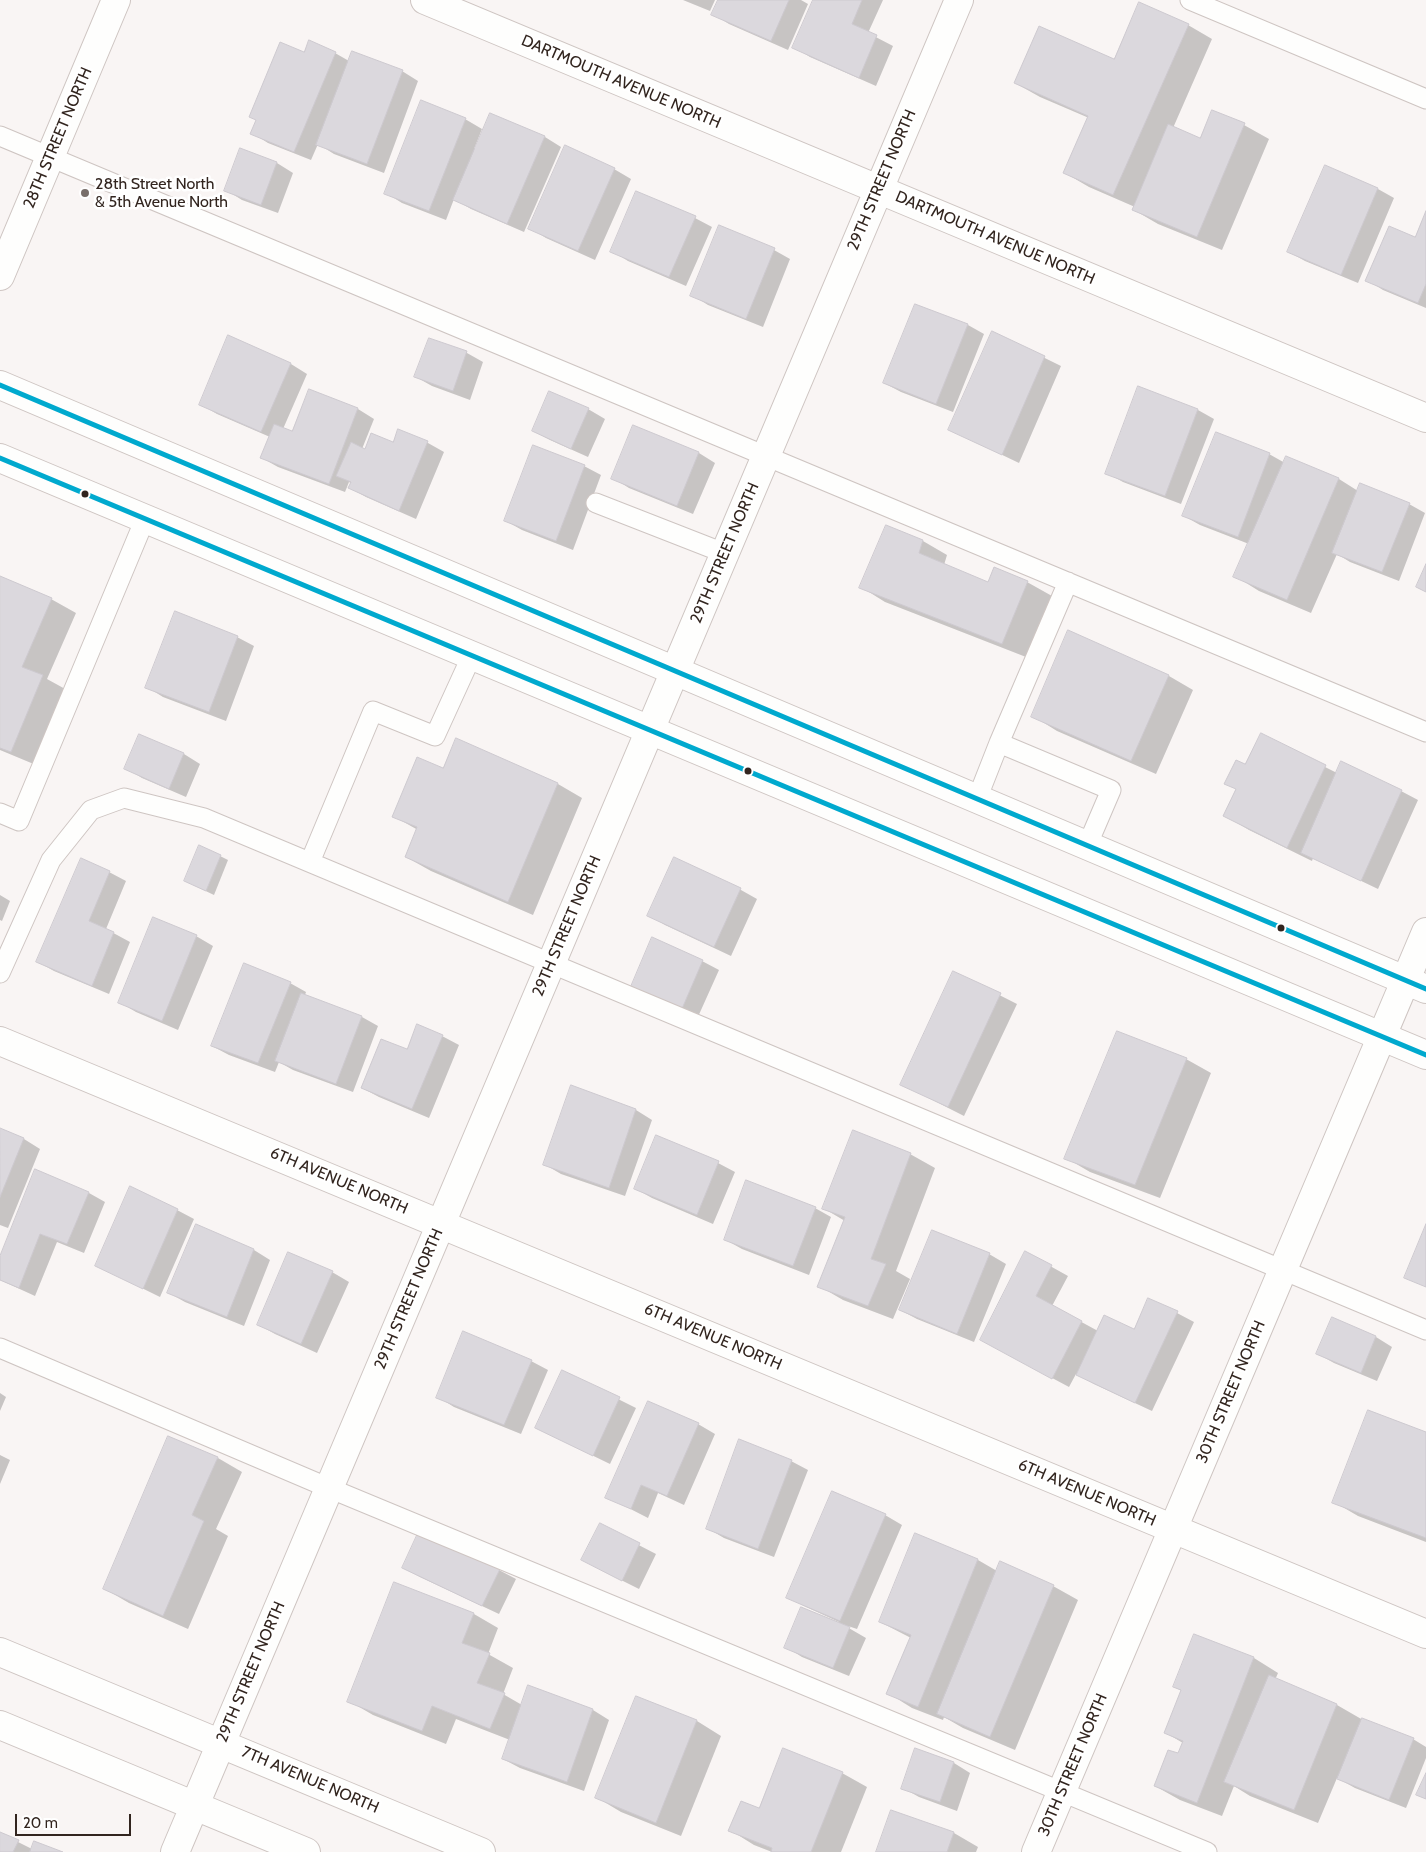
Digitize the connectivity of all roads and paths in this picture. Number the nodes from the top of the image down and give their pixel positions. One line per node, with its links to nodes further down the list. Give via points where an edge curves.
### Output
1 (116, 0): 7 (street, 28TH STREET NORTH)
2 (425, 0): 8 (street, DARTMOUTH AVENUE NORTH)
3 (959, 0): 8 (street, 29TH STREET NORTH)
4 (1190, 0): 5 (lane)
5 (1426, 98)
6 (0, 136): 7 (lane)
7 (50, 157): 9 (street, 28TH STREET NORTH); 12 (lane)
8 (878, 189): 11 (street, DARTMOUTH AVENUE NORTH); 12 (street, 29TH STREET NORTH)
9 (0, 276)
10 (0, 385): 19 (street)
11 (1426, 418)
12 (766, 456): 16 (street, 29TH STREET NORTH); 17 (lane)
13 (0, 458): 15 (street)
14 (596, 503): 16 (lane)
15 (145, 519): 18 (street); 24 (lane, via 19,821)
16 (724, 553): 19 (street, 29TH STREET NORTH)
17 (1068, 582): 21 (lane); 22 (lane)
18 (472, 655): 20 (street); 26 (lane, via 435,736 372,711)
19 (674, 671): 20 (street, 29TH STREET NORTH); 23 (street)
20 (650, 730): 28 (street, 29TH STREET NORTH); 31 (street)
21 (1426, 732)
22 (999, 743): 23 (lane); 25 (lane, via 1111,790)
23 (977, 799): 25 (street)
24 (0, 813)
25 (1087, 846): 30 (street)
26 (310, 862): 28 (lane); 29 (lane, via 204,818 124,798 91,810 51,860)
27 (1426, 932): 30 (street, 30TH STREET NORTH)
28 (551, 964): 34 (street, 29TH STREET NORTH); 35 (lane)
29 (0, 973)
30 (1416, 985): 31 (street, 30TH STREET NORTH)
31 (1382, 1037): 33 (street); 35 (street, 30TH STREET NORTH)
32 (0, 1040): 34 (street, 6TH AVENUE NORTH)
33 (1426, 1055)
34 (440, 1224): 38 (street, 29TH STREET NORTH); 39 (street, 6TH AVENUE NORTH)
35 (1283, 1270): 36 (lane); 39 (street, 30TH STREET NORTH)
36 (1426, 1330)
37 (0, 1348): 38 (lane)
38 (329, 1488): 43 (street, 29TH STREET NORTH); 44 (lane)
39 (1173, 1529): 40 (street, 6TH AVENUE NORTH); 44 (street, 30TH STREET NORTH)
40 (1426, 1634)
41 (0, 1652): 43 (street, 7TH AVENUE NORTH)
42 (0, 1725): 45 (street)
43 (221, 1743): 45 (street, 29TH STREET NORTH); 48 (street, 7TH AVENUE NORTH)
44 (1062, 1792): 49 (street, 30TH STREET NORTH); 50 (lane)
45 (194, 1805): 46 (street, 29TH STREET NORTH); 47 (street)
46 (174, 1852)
47 (306, 1852)
48 (481, 1852)
49 (1036, 1852)
50 (1207, 1852)

